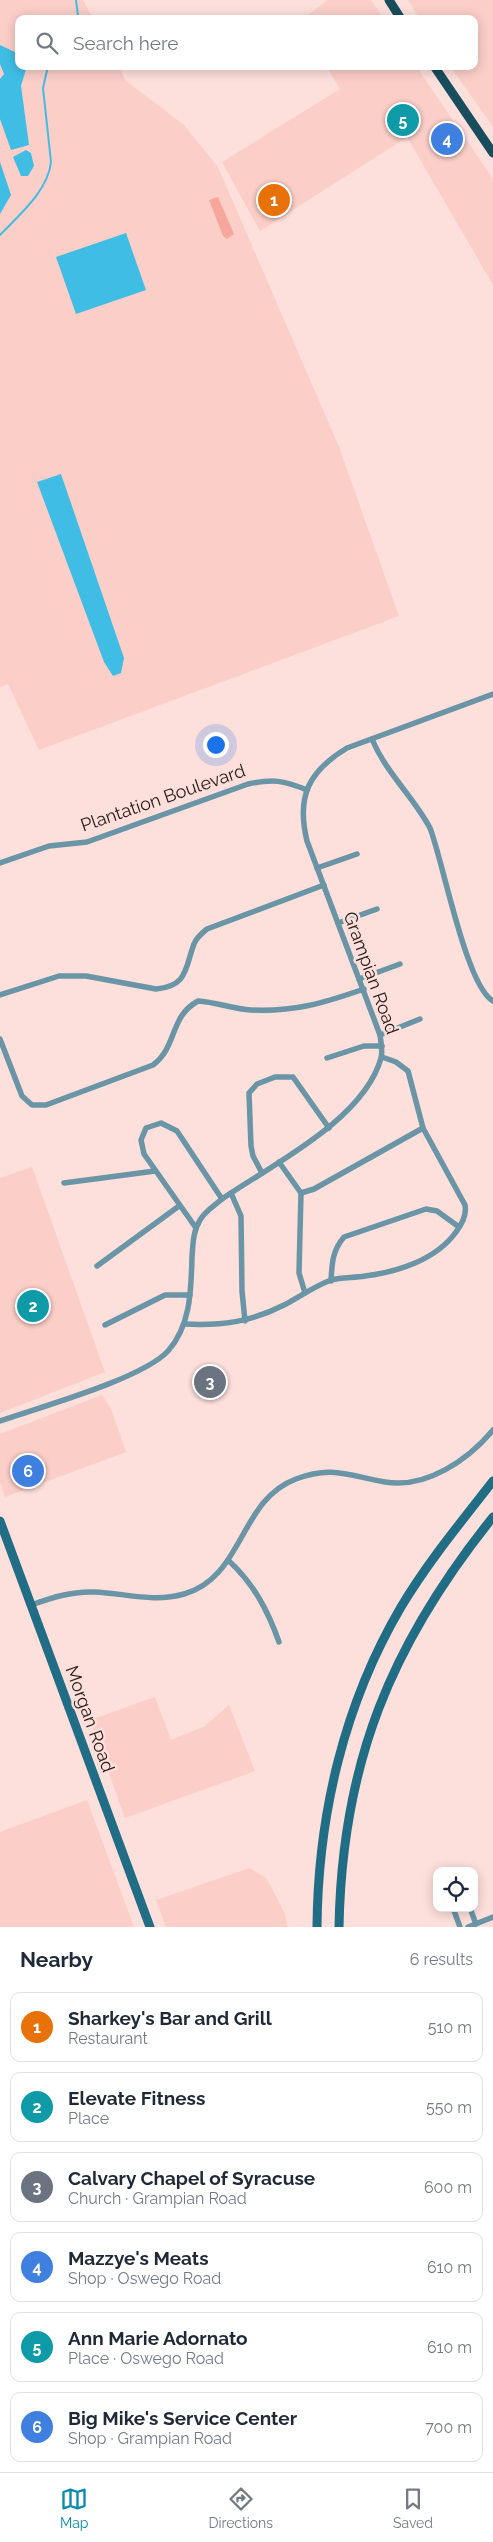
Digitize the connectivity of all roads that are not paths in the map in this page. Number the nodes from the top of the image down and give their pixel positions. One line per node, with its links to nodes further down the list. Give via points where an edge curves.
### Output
1 (389, 0): 2 (main road)
2 (399, 15)
3 (437, 70): 4 (main road)
4 (493, 153)
5 (493, 694): 6 (street, Grampian Road)
6 (372, 739): 7 (street, Grampian Road, via 327,760); 18 (street, via 386,768 421,811 430,828 464,945 480,986)
7 (307, 790): 9 (street, Plantation Boulevard, via 279,780 248,784 87,842 49,846); 10 (street, Grampian Road, via 304,826)
8 (357, 854): 10 (street)
9 (0, 863)
10 (318, 868): 11 (street, Grampian Road)
11 (324, 885): 13 (street, Grampian Road); 17 (street, via 207,929 194,944 187,972 173,984 156,989 99,978 59,976)
12 (378, 909): 13 (street)
13 (338, 923): 15 (street, Grampian Road)
14 (400, 964): 15 (street)
15 (359, 979): 16 (street, Grampian Road)
16 (364, 990): 20 (street, Grampian Road); 21 (street, via 314,1006 284,1010 249,1010 198,1002 189,1006 177,1021 172,1042 153,1065 46,1106 35,1106 25,1100)
17 (0, 995)
18 (493, 1001)
19 (420, 1019): 20 (street)
20 (380, 1035): 22 (street, Grampian Road)
21 (0, 1039)
22 (382, 1046): 23 (street, Grampian Road); 24 (street, via 364,1046)
23 (382, 1057): 25 (street, Grampian Road, via 367,1086); 26 (street, via 408,1071)
24 (327, 1058)
25 (329, 1128): 27 (street, Grampian Road); 29 (street, via 293,1077 275,1077 257,1084 248,1098 251,1146)
26 (423, 1128): 32 (street, via 314,1189); 35 (street, via 465,1205 466,1211)
27 (279, 1162): 29 (street, Grampian Road); 32 (street)
28 (155, 1171): 30 (street); 33 (street, via 140,1140 146,1128 161,1123 173,1127); 34 (street)
29 (262, 1173): 31 (street, Grampian Road)
30 (64, 1183)
31 (231, 1193): 33 (street, Grampian Road); 41 (street, via 242,1216)
32 (301, 1193): 39 (street, via 299,1273)
33 (222, 1200): 36 (street, Grampian Road, via 207,1211)
34 (179, 1206): 36 (street); 37 (street)
35 (459, 1227): 38 (street, via 437,1251 404,1267 383,1274); 38 (street, via 437,1211 426,1209 344,1237 333,1256)
36 (196, 1228): 40 (street, Grampian Road)
37 (97, 1266)
38 (331, 1281): 39 (street)
39 (305, 1293): 41 (street, via 262,1316)
40 (190, 1295): 42 (street, Grampian Road); 43 (street, via 165,1296)
41 (245, 1321): 42 (street)
42 (184, 1324): 44 (street, Grampian Road, via 169,1349 142,1370)
43 (105, 1325)
44 (0, 1421)
45 (493, 1430): 49 (street, via 462,1459 441,1472 420,1479 386,1482 346,1472 330,1472 314,1473 290,1481 267,1496 255,1511)
46 (493, 1481): 57 (main road, via 446,1540 400,1608 353,1713 341,1749 324,1825)
47 (493, 1517): 58 (main road, via 429,1604 393,1672 373,1722 346,1825)
48 (0, 1522): 50 (main road, Morgan Road)
49 (229, 1561): 50 (street, via 208,1583 185,1594 154,1599 78,1592); 51 (street, via 262,1601)
50 (31, 1605): 56 (main road, Morgan Road)
51 (279, 1642)
52 (454, 1912): 59 (street)
53 (472, 1912): 55 (street)
54 (493, 1917): 55 (street)
55 (476, 1924): 60 (street)
56 (150, 1927)
57 (317, 1927)
58 (339, 1927)
59 (460, 1927)
60 (468, 1927)

